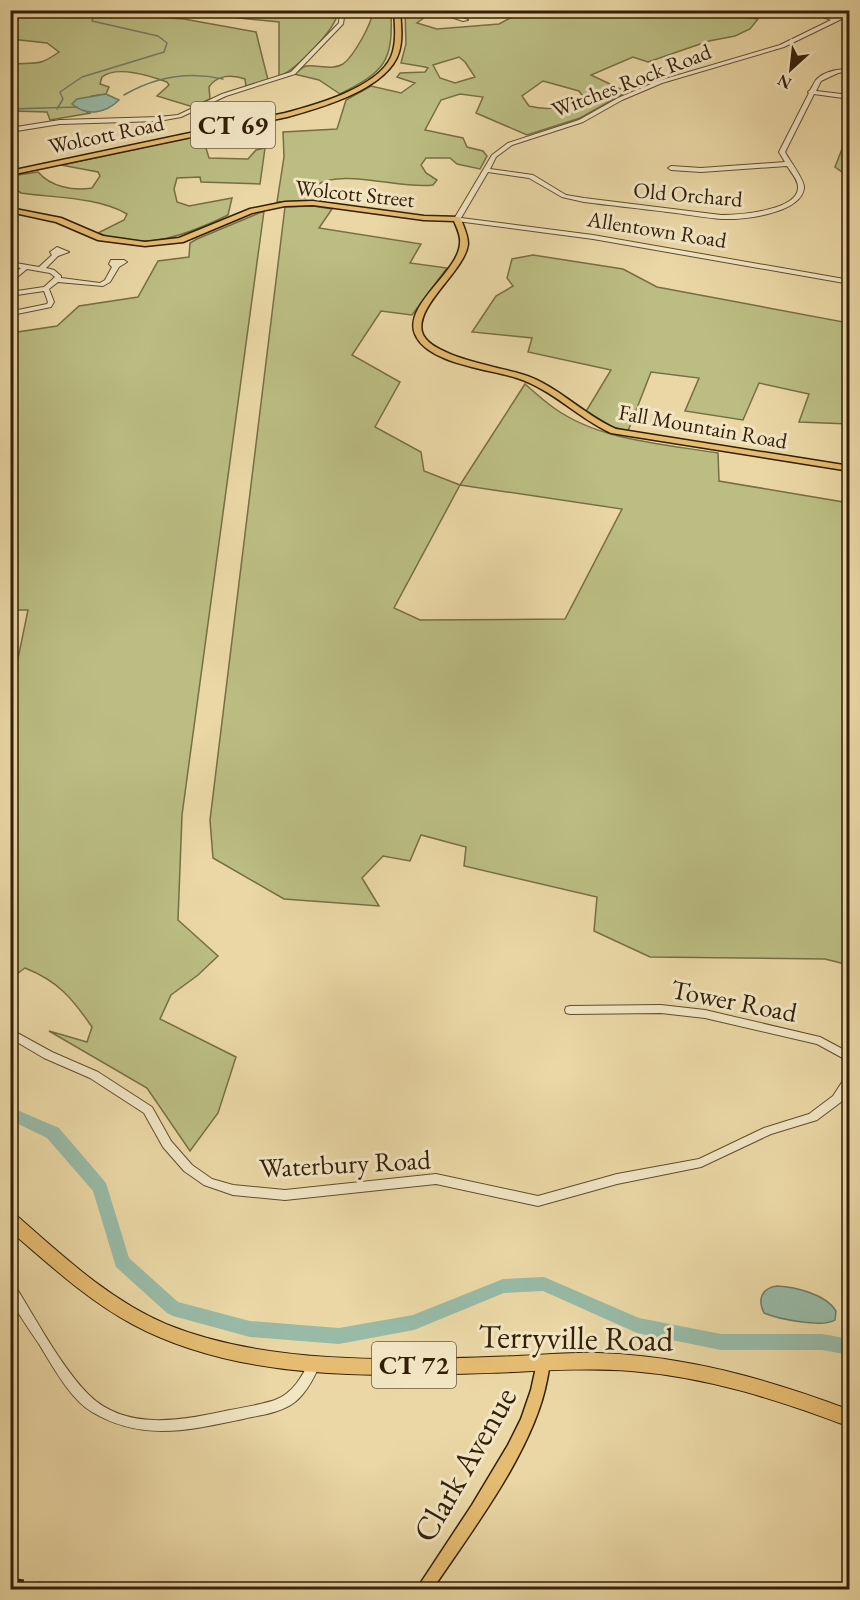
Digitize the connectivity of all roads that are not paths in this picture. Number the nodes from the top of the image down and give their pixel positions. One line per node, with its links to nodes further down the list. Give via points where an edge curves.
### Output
1 (343, 10): 11 (street, via 341,23 293,73 225,95 179,116 60,122)
2 (397, 10): 15 (main road, Wolcott Road / CT 69, via 398,46 388,65 371,81 335,100 282,115)
3 (432, 10): 7 (street)
4 (807, 10): 6 (street)
5 (849, 13): 6 (street, Witches Rock Road)
6 (836, 20): 14 (street, Witches Rock Road, via 782,46 664,81 581,121 510,144 494,156)
7 (465, 21)
8 (849, 70): 9 (street, via 825,76)
9 (811, 92): 10 (street); 12 (street, via 782,152)
10 (849, 97)
11 (10, 130)
12 (787, 164): 13 (street, via 701,171); 14 (street, Old Orchard, via 801,184 799,196 765,213 740,218 573,198 531,176)
13 (671, 168)
14 (487, 170): 17 (street, Witches Rock Road)
15 (10, 173)
16 (10, 210): 17 (main road, Wolcott Street, via 58,220 101,238 145,244 188,237 250,211 285,204 313,203)
17 (457, 219): 25 (street, Allentown Road, via 593,237); 29 (main road, Fall Mountain Road, via 465,243 458,260 419,316 417,331 424,344 445,355 542,385 593,423 614,431)
18 (56, 255): 22 (street)
19 (10, 264): 21 (street)
20 (116, 266): 23 (street, via 108,281 101,285)
21 (25, 267): 22 (street); 24 (street)
22 (41, 269): 23 (street, via 57,273)
23 (58, 280): 26 (street)
24 (10, 281)
25 (849, 282)
26 (46, 289): 27 (street); 28 (street, via 49,306)
27 (10, 294)
28 (12, 312)
29 (849, 469)
30 (570, 1010): 32 (street, Tower Road, via 661,1009 705,1014 819,1041)
31 (10, 1033): 33 (street, Waterbury Road, via 94,1075 148,1110 167,1144 188,1168 208,1182 233,1190 285,1195 436,1179 538,1201 617,1179 701,1163 768,1131 813,1117 837,1099)
32 (849, 1058)
33 (849, 1079)
34 (10, 1220): 37 (highway, Terryville Road / CT 72, via 102,1295 158,1328 206,1346 261,1359)
35 (10, 1288): 37 (street, via 70,1379 93,1406 128,1424 174,1428 290,1400 307,1381)
36 (543, 1362): 37 (highway, Terryville Road / CT 72); 38 (highway, Terryville Road / CT 72, via 622,1362 686,1370 754,1384); 39 (main road, Clark Avenue, via 538,1394 516,1443)
37 (314, 1364)
38 (849, 1419)
39 (423, 1590)

